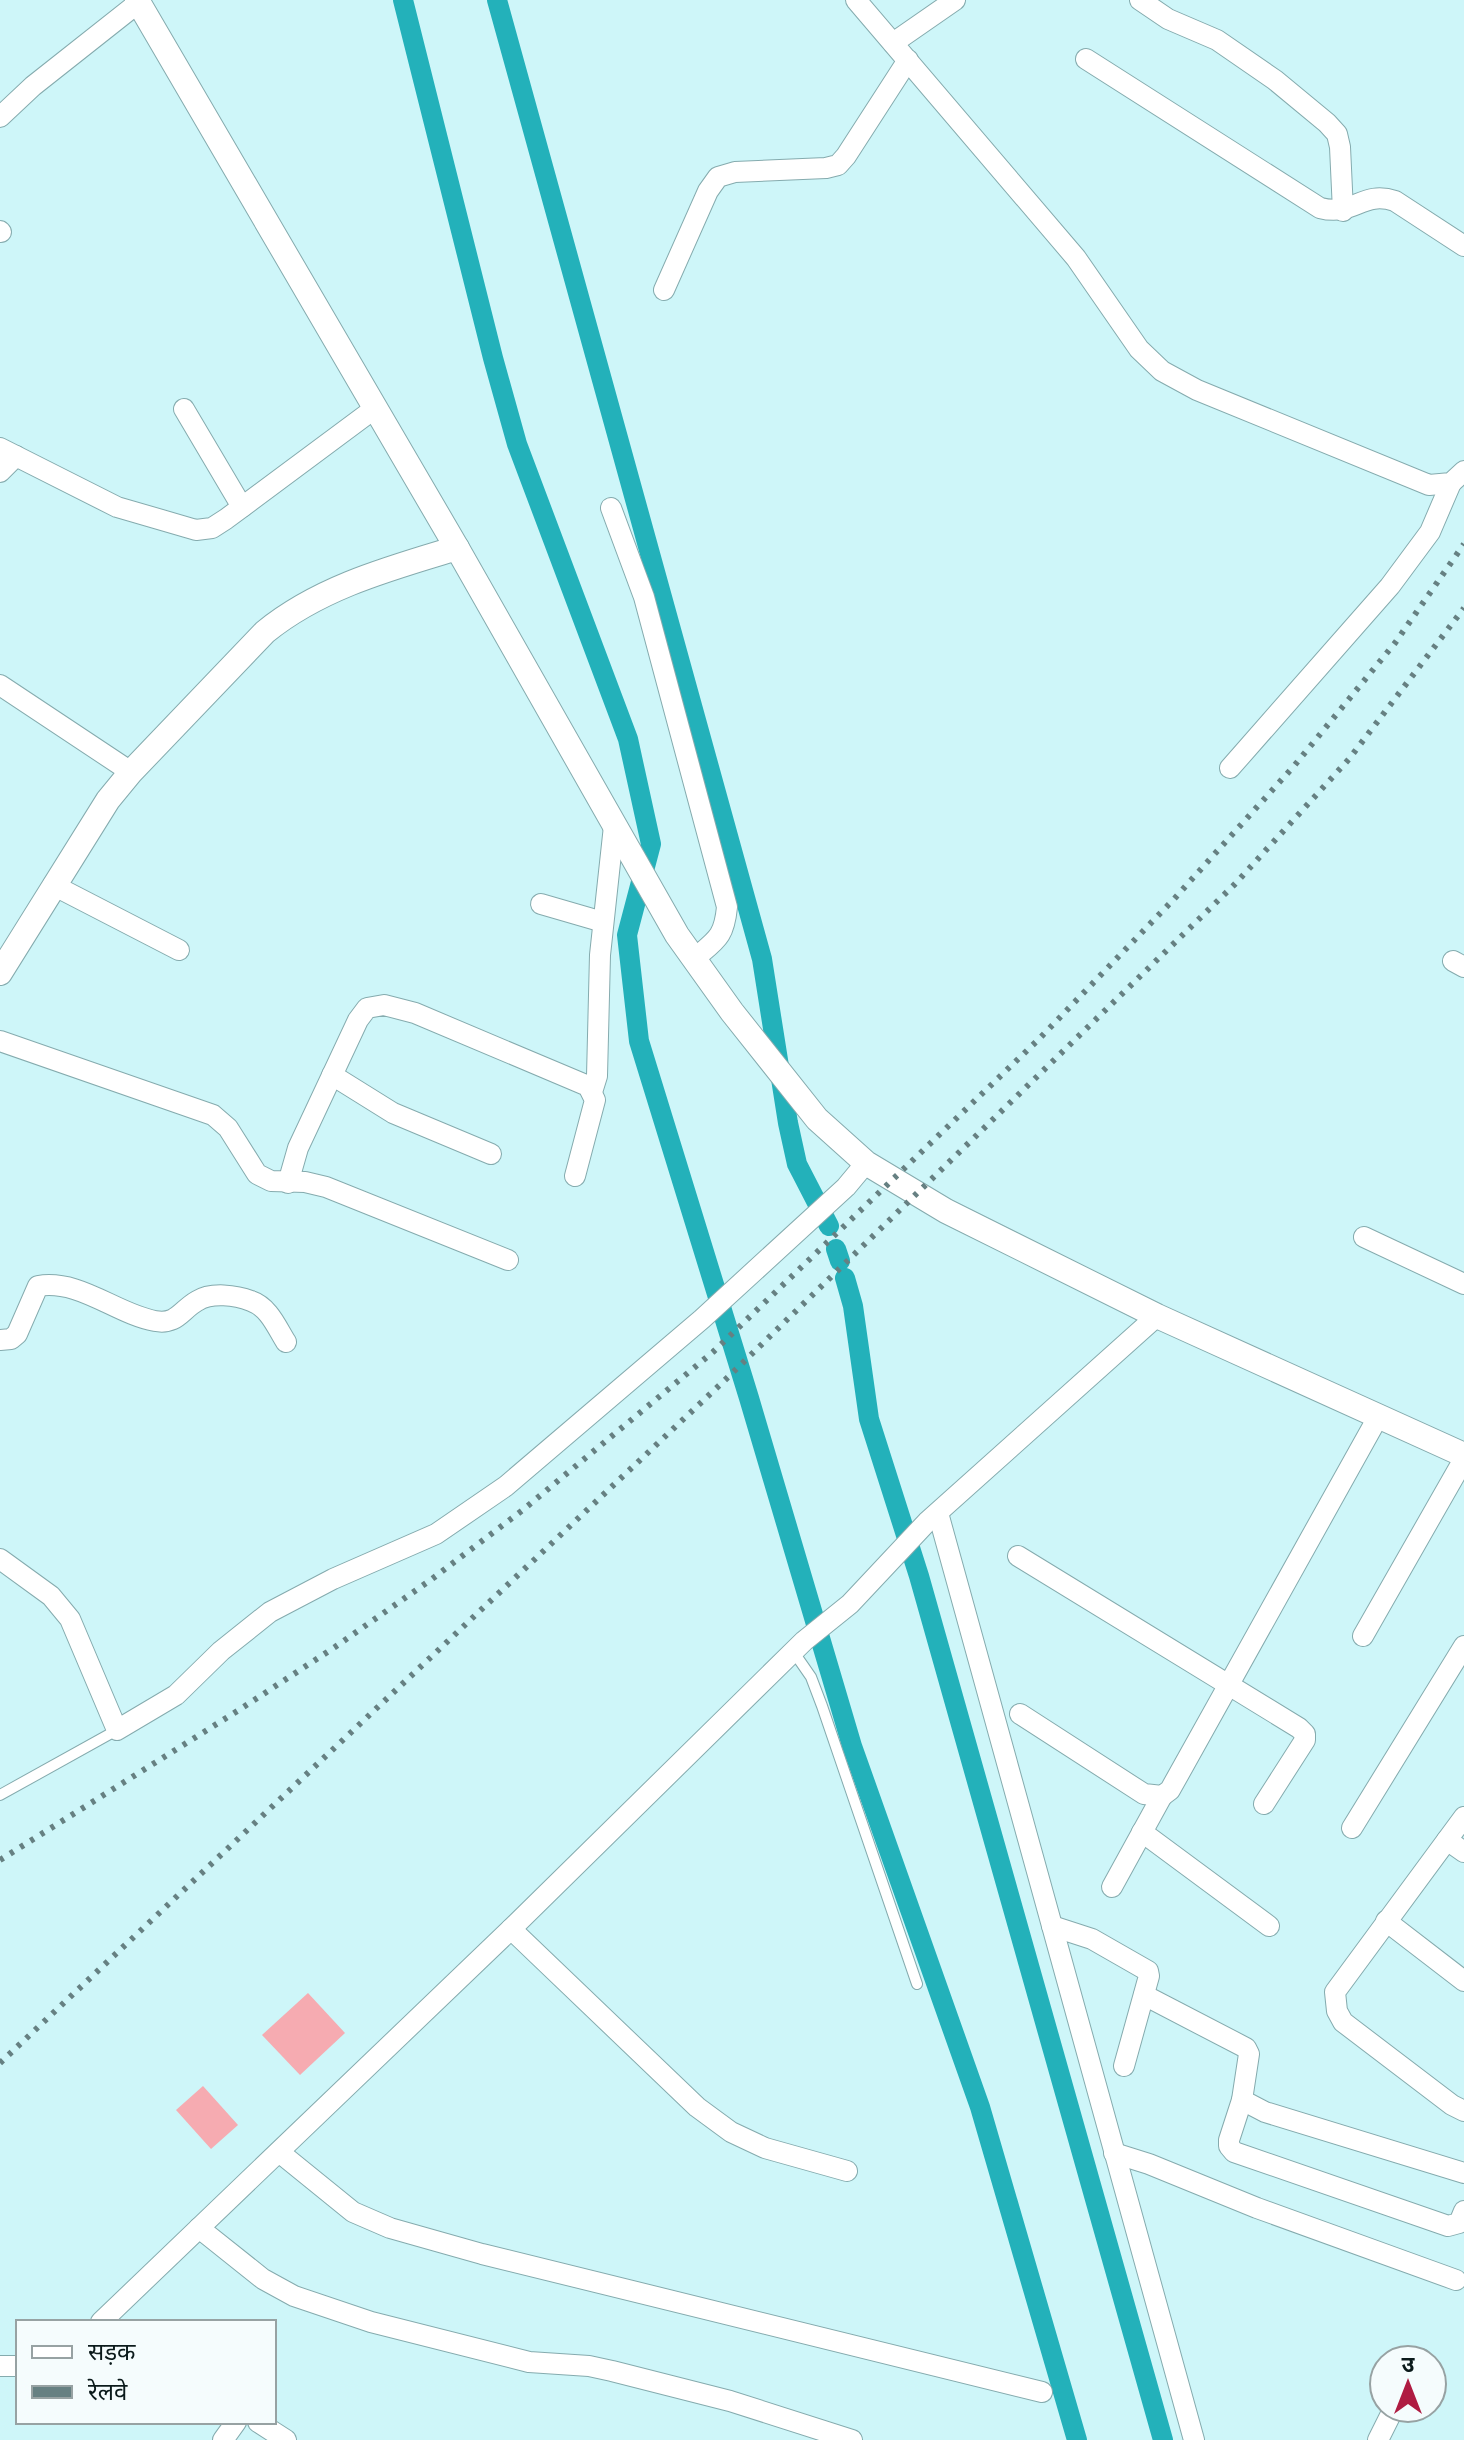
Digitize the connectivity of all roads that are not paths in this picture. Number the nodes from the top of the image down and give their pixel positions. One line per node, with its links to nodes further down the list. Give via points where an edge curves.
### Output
1 (856, 0): 5 (street)
2 (955, 0): 5 (street)
3 (1140, 0): 9 (street, via 1217,40 1327,123 1340,147)
4 (137, 2): 8 (street); 13 (street)
5 (893, 43): 7 (street)
6 (1086, 59): 9 (street, via 1320,208)
7 (908, 60): 11 (street, via 838,165 718,177); 16 (street, via 1076,258 1139,349 1162,371 1429,485)
8 (0, 117)
9 (1343, 211): 10 (street, via 1383,197)
10 (1464, 246)
11 (664, 290)
12 (184, 409): 17 (street)
13 (374, 409): 17 (street); 19 (street)
14 (8, 452): 15 (street); 17 (street, via 117,507 196,530 212,528)
15 (0, 472)
16 (1457, 477): 21 (street, via 1430,532 1390,586)
17 (242, 507)
18 (611, 508): 28 (street, via 644,597 727,907 725,928)
19 (457, 548): 22 (street, via 381,571 286,615); 23 (street)
20 (0, 685): 22 (street)
21 (1230, 768)
22 (131, 772): 24 (street)
23 (619, 834): 26 (street); 28 (street)
24 (53, 885): 27 (street); 29 (street)
25 (541, 904): 26 (street)
26 (603, 922): 32 (street)
27 (179, 950)
28 (694, 959): 34 (street, via 817,1119)
29 (0, 973)
30 (0, 1041): 36 (street, via 213,1115 228,1128 257,1174)
31 (332, 1075): 32 (street, via 358,1020 367,1008 384,1005 415,1013); 33 (street, via 393,1113); 36 (street)
32 (592, 1092): 35 (street, via 593,1111)
33 (491, 1154)
34 (866, 1163): 40 (street, via 946,1211); 53 (street, via 702,1319 506,1486 436,1534 270,1612 176,1695)
35 (575, 1176)
36 (288, 1183): 38 (street, via 326,1187)
37 (1364, 1237): 39 (street)
38 (508, 1260)
39 (1464, 1284)
40 (1157, 1316): 43 (street); 45 (street)
41 (0, 1340): 42 (street, via 17,1334 38,1286 54,1284 156,1321 179,1318 206,1297 254,1301)
42 (286, 1342)
43 (1378, 1417): 44 (street); 51 (street)
44 (1464, 1457): 48 (street)
45 (932, 1518): 49 (street, via 850,1604); 64 (street)
46 (1018, 1556): 51 (street)
47 (0, 1559): 53 (street, via 51,1596 70,1619)
48 (1363, 1636)
49 (799, 1646): 66 (street); 68 (lane)
50 (1464, 1646): 58 (street)
51 (1230, 1684): 55 (street); 56 (street, via 1305,1734)
52 (1020, 1714): 55 (street, via 1144,1794)
53 (117, 1730): 54 (lane)
54 (0, 1795)
55 (1162, 1796): 59 (street)
56 (1264, 1804)
57 (1464, 1817): 60 (street)
58 (1352, 1828)
59 (1142, 1832): 62 (street); 65 (street)
60 (1447, 1840): 61 (street); 63 (street)
61 (1464, 1852)
62 (1112, 1887)
63 (1386, 1921): 67 (street); 72 (street, via 1335,1992 1337,2011 1343,2022)
64 (1052, 1926): 69 (street, via 1092,1939 1143,1966 1149,1976); 74 (street)
65 (1269, 1926)
66 (511, 1929): 73 (street); 75 (street, via 697,2107 731,2132 765,2148)
67 (1464, 1981)
68 (917, 1984)
69 (1144, 1995): 70 (street); 71 (street, via 1246,2048)
70 (1124, 2066)
71 (1242, 2100): 76 (street, via 1265,2112); 77 (street, via 1229,2140 1234,2152 1448,2226 1459,2223)
72 (1464, 2111)
73 (279, 2152): 78 (street); 81 (street, via 353,2212 390,2228)
74 (1114, 2153): 79 (street); 85 (street)
75 (847, 2171)
76 (1464, 2173)
77 (1464, 2211)
78 (199, 2228): 80 (street); 84 (street, via 263,2279 294,2296 371,2322 529,2362 612,2371)
79 (1456, 2280)
80 (104, 2320)
81 (1042, 2392)
82 (261, 2424): 83 (street)
83 (286, 2440)
84 (852, 2440)
85 (1194, 2440)

